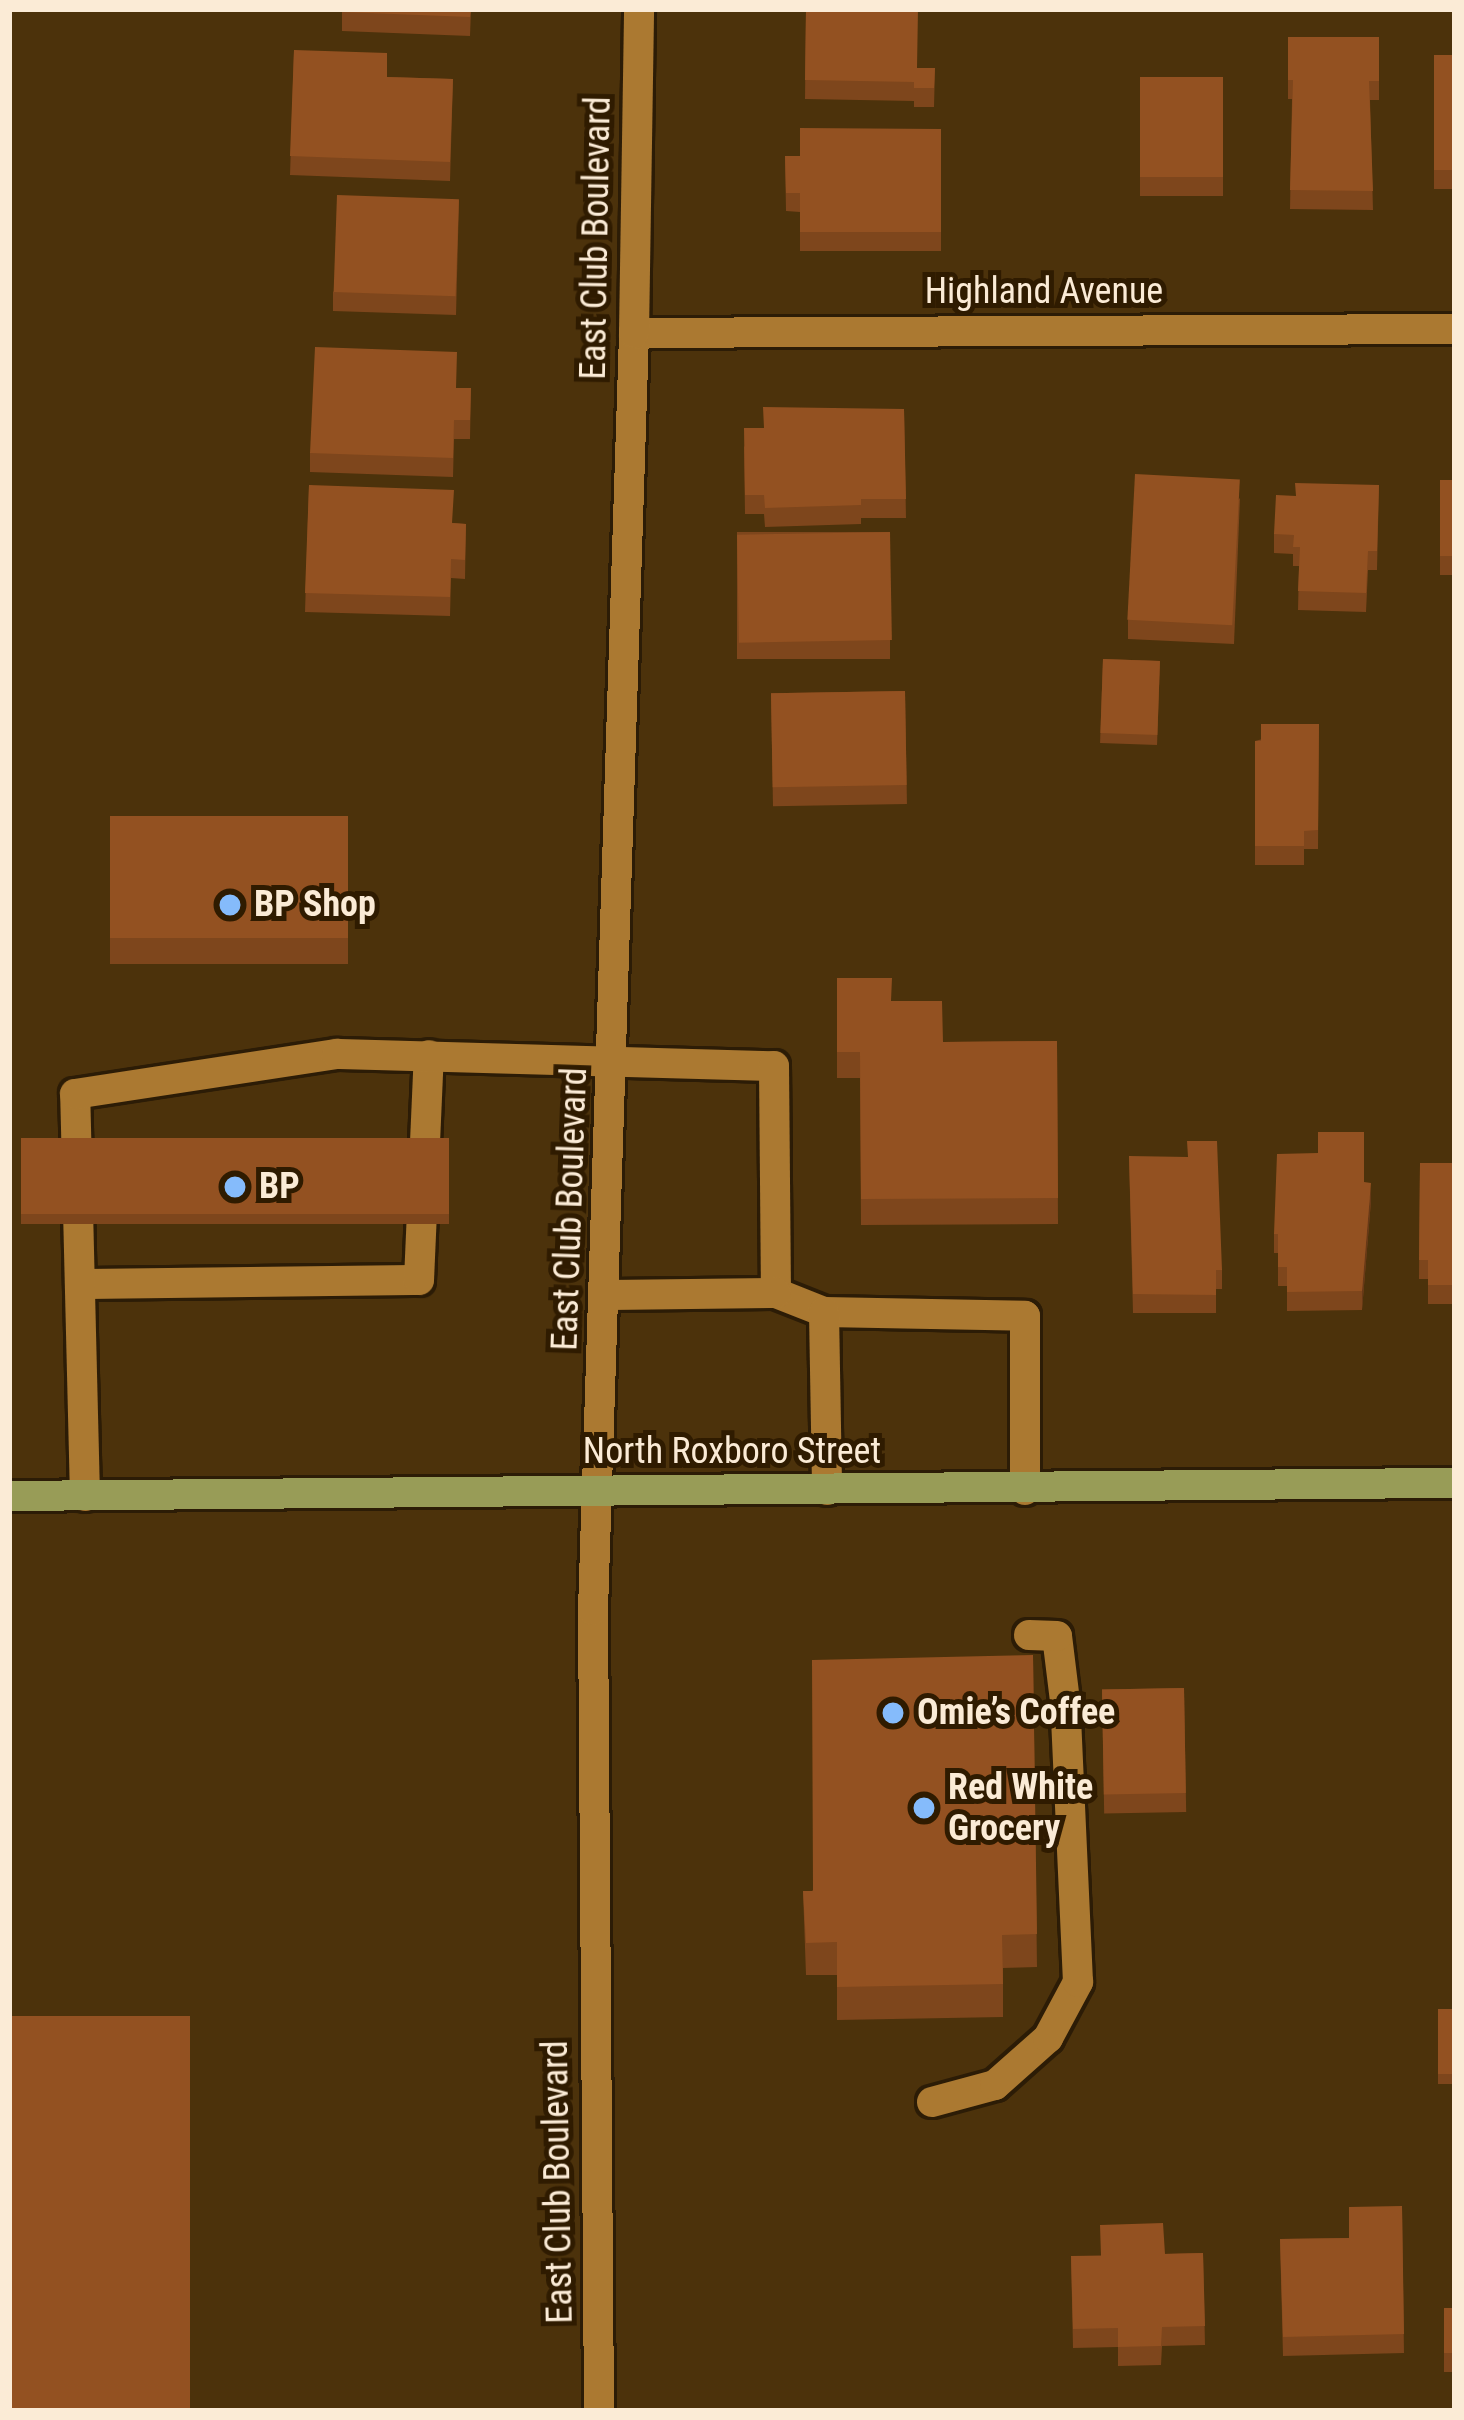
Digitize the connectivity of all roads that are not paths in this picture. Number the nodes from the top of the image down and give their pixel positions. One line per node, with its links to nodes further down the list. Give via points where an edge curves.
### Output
1 (639, 9): 3 (street, East Club Boulevard)
2 (1455, 329): 3 (street, Highland Avenue)
3 (634, 333): 5 (street, East Club Boulevard)
4 (429, 1055): 5 (street); 6 (street, via 337,1054 75,1094); 6 (street, via 418,1280)
5 (613, 1058): 7 (street, via 774,1066); 8 (street, East Club Boulevard)
6 (81, 1284): 15 (street)
7 (776, 1293): 8 (street); 9 (street)
8 (605, 1295): 13 (street, East Club Boulevard)
9 (824, 1312): 11 (street); 12 (street, via 1025,1316)
10 (1455, 1483): 12 (main road, North Roxboro Street)
11 (827, 1490): 12 (main road, North Roxboro Street); 13 (main road, North Roxboro Street)
12 (1025, 1490)
13 (598, 1492): 15 (main road, North Roxboro Street); 18 (street, East Club Boulevard)
14 (9, 1496): 15 (main road, North Roxboro Street)
15 (85, 1496)
16 (1029, 1635): 17 (street, via 1057,1636 1078,1982 1048,2038 995,2085)
17 (932, 2102)
18 (599, 2411)

